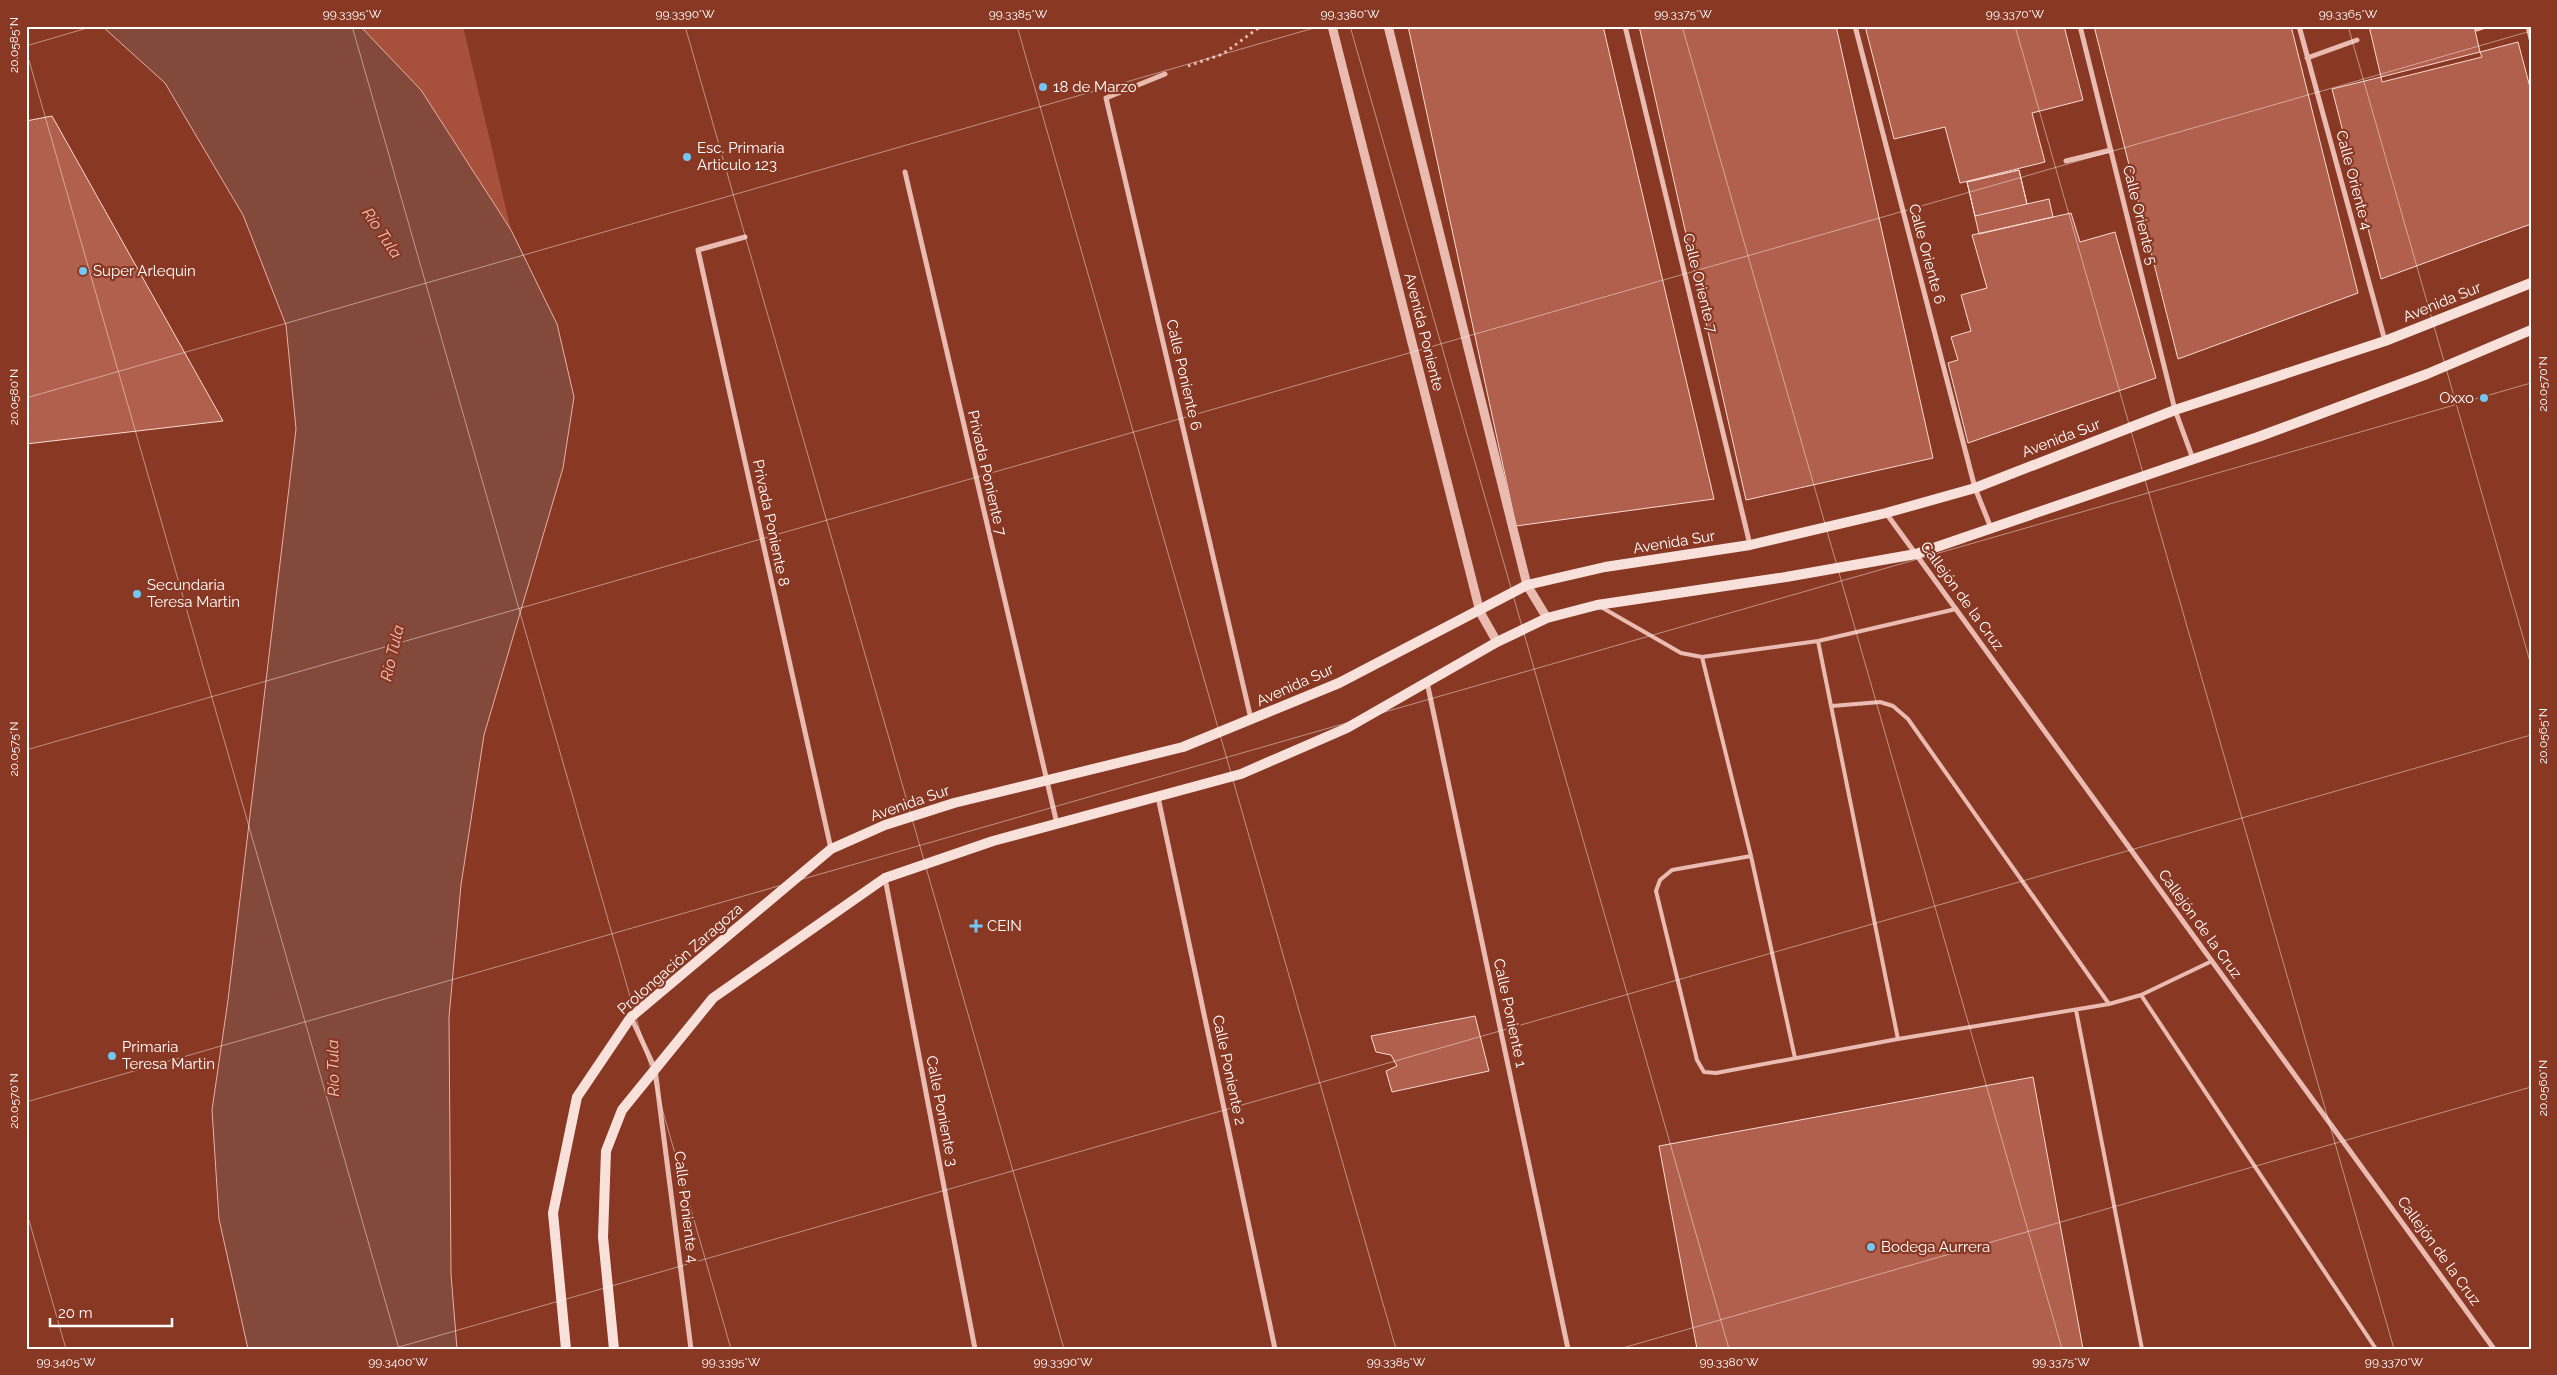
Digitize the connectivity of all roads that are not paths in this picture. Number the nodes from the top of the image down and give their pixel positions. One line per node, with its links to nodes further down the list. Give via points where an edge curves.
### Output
1 (1332, 26): 31 (street, Avenida Poniente)
2 (1388, 26): 28 (street)
3 (1625, 26): 26 (street, Calle Oriente 7)
4 (1855, 26): 23 (street, Calle Oriente 6)
5 (2080, 26): 14 (street, Calle Oriente 5)
6 (2299, 26): 12 (street, Calle Oriente 4)
7 (2486, 26): 9 (street)
8 (2528, 26): 10 (street)
9 (2477, 29)
10 (2531, 39)
11 (2357, 40): 12 (street)
12 (2307, 58): 20 (street, Calle Oriente 4)
13 (1165, 74): 38 (street, Calle Poniente 6, via 1106,98)
14 (2111, 150): 15 (street); 21 (street, Calle Oriente 5)
15 (2066, 161)
16 (905, 172): 39 (street, Privada Poniente 7)
17 (745, 237): 42 (street, Privada Poniente 8, via 698,250)
18 (2531, 283): 20 (main road, Avenida Sur)
19 (2531, 330): 22 (main road, via 2427,374)
20 (2385, 341): 21 (main road, Avenida Sur)
21 (2175, 410): 22 (street, Calle Oriente 5); 23 (main road, Avenida Sur)
22 (2193, 459): 25 (main road)
23 (1975, 488): 24 (main road, Avenida Sur); 25 (street, Calle Oriente 6)
24 (1886, 513): 26 (main road, Avenida Sur); 27 (street, Callejón de la Cruz)
25 (1991, 528): 27 (main road)
26 (1750, 545): 28 (main road, Avenida Sur, via 1605,567)
27 (1916, 554): 29 (main road); 30 (street, Callejón de la Cruz)
28 (1527, 585): 31 (main road, Avenida Sur); 32 (street)
29 (1597, 605): 32 (main road); 35 (lane, via 1681,653)
30 (1956, 609): 33 (lane); 45 (street, Callejón de la Cruz)
31 (1480, 612): 34 (street, Avenida Poniente); 38 (main road, Avenida Sur, via 1339,683)
32 (1547, 618): 34 (main road)
33 (1818, 641): 35 (lane); 37 (lane)
34 (1497, 642): 36 (main road)
35 (1702, 657): 43 (lane)
36 (1427, 682): 40 (main road, via 1347,728 1250,770); 58 (street, Calle Poniente 1)
37 (1832, 706): 47 (lane, via 1880,702 1893,706 1908,719); 50 (lane)
38 (1252, 721): 39 (main road, Avenida Sur, via 1183,747)
39 (1045, 780): 41 (street, Privada Poniente 7); 42 (main road, Avenida Sur, via 885,825)
40 (1158, 797): 41 (main road); 57 (street, Calle Poniente 2)
41 (1057, 824): 44 (main road, via 930,860)
42 (831, 849): 49 (main road, Prolongación Zaragoza)
43 (1751, 856): 51 (lane); 51 (lane, via 1672,870 1660,880 1656,891 1697,1060 1704,1072 1716,1073)
44 (885, 878): 52 (main road, via 713,998); 56 (street, Calle Poniente 3)
45 (2212, 961): 46 (lane); 61 (street, Callejón de la Cruz)
46 (2141, 995): 47 (lane); 60 (lane)
47 (2108, 1004): 48 (lane)
48 (2076, 1010): 50 (lane); 59 (lane)
49 (631, 1017): 52 (street, Calle Poniente 4); 53 (main road, Prolongación Zaragoza, via 577,1097 553,1213)
50 (1898, 1039): 51 (lane)
51 (1795, 1058)
52 (655, 1069): 54 (main road, via 622,1110 606,1151 604,1237); 55 (street, Calle Poniente 4)
53 (566, 1349)
54 (614, 1349)
55 (692, 1349)
56 (975, 1349)
57 (1275, 1349)
58 (1568, 1349)
59 (2142, 1349)
60 (2376, 1349)
61 (2494, 1349)

